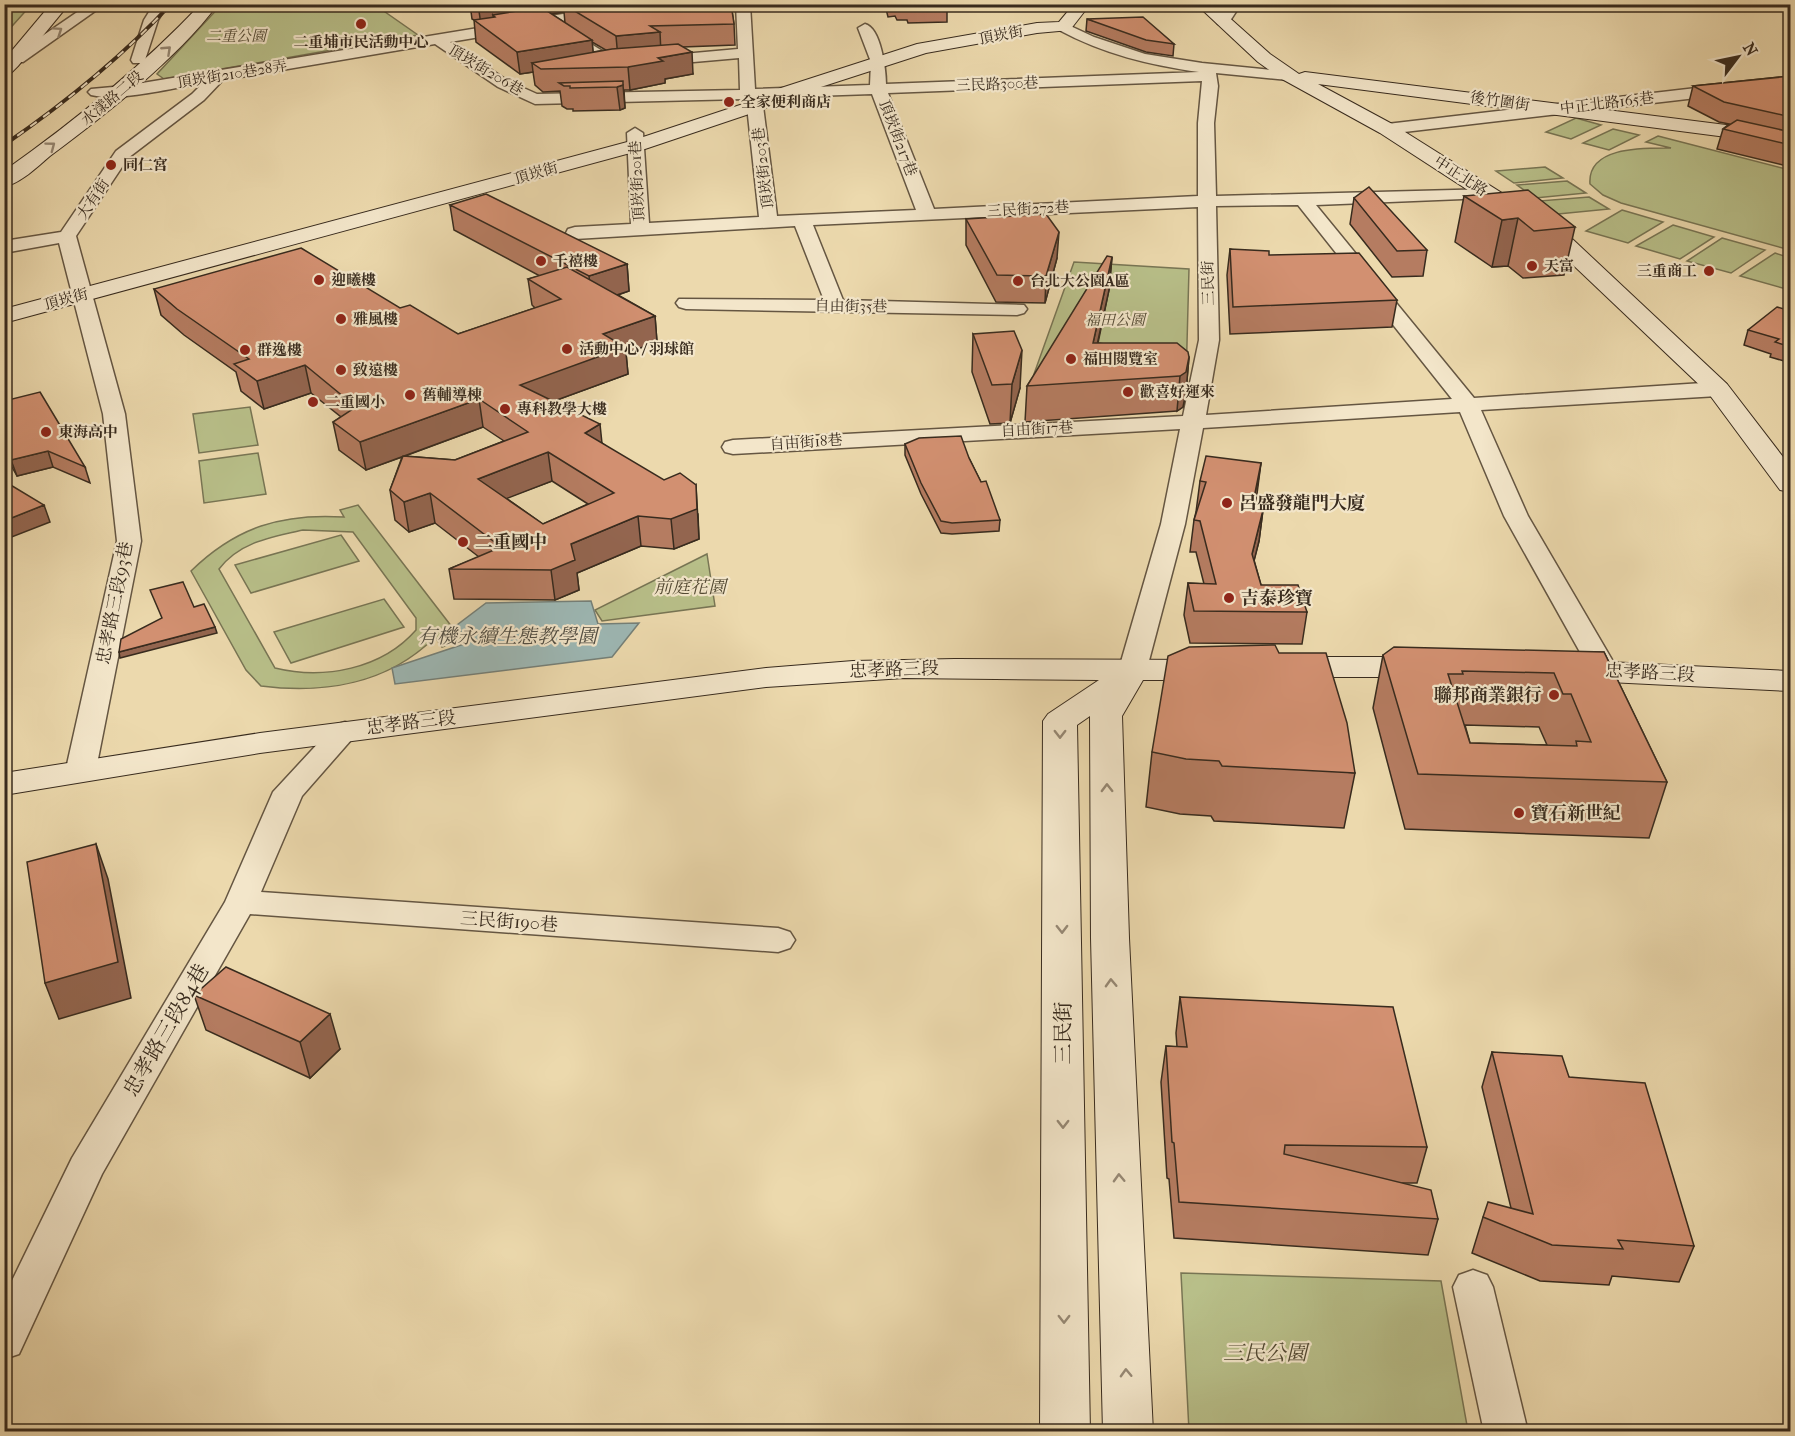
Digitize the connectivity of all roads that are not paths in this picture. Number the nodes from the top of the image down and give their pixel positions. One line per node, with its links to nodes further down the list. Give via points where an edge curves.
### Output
1 (42, 4): 12 (street)
2 (61, 4): 19 (street)
3 (99, 4): 19 (street, one-way to 3)
4 (160, 4): 20 (street)
5 (190, 4): 20 (street, 水漾路二段)
6 (210, 4): 32 (street, 水漾路二段, one-way to 6)
7 (652, 4): 14 (street, 頂崁街210巷28弄)
8 (744, 4): 18 (street, 頂崁街203巷)
9 (1086, 4): 15 (street)
10 (1204, 4): 13 (street, 中正北路)
11 (1235, 4): 13 (street)
12 (26, 19)
13 (1223, 21): 26 (street, 中正北路)
14 (546, 22): 17 (street, 頂崁街210巷28弄); 22 (street)
15 (1064, 27): 21 (street, 頂崁街, via 923,48); 25 (street, via 1082,39)
16 (865, 28): 21 (street, 頂崁街217巷)
17 (438, 40): 27 (street, 頂崁街210巷28弄); 30 (street, 頂崁街206巷)
18 (745, 53): 22 (street); 35 (street, 頂崁街203巷)
19 (18, 59): 24 (street)
20 (138, 60): 33 (street, 水漾路二段)
21 (878, 62): 31 (street, 頂崁街217巷); 34 (street, 頂崁街)
22 (614, 65): 23 (street)
23 (592, 69)
24 (4, 70)
25 (1207, 72): 26 (street, 後竹圍街); 31 (street, 三民路300巷); 44 (street, 三民街)
26 (1288, 75): 36 (street, 後竹圍街); 37 (street, 中正北路)
27 (218, 76): 32 (street, 頂崁街210巷28弄); 51 (street, 大有街, via 198,98 123,155)
28 (525, 80): 30 (street)
29 (1791, 82): 36 (street, 中正北路165巷)
30 (503, 84): 35 (street, 頂崁街206巷, via 535,99)
31 (878, 88): 34 (street, 三民路300巷); 45 (street, 頂崁街217巷)
32 (124, 90): 33 (street, 頂崁街210巷28弄); 41 (street, 水漾路二段, one-way to 32)
33 (96, 92): 40 (street, 水漾路二段)
34 (787, 92): 35 (street, 頂崁街)
35 (752, 100): 38 (street, 頂崁街); 48 (street, 頂崁街203巷)
36 (1555, 109): 37 (street, 中正北路165巷); 39 (street, 後竹圍街, via 1734,132)
37 (1387, 129): 42 (street, 中正北路)
38 (636, 139): 49 (street, 頂崁街201巷); 53 (street, 頂崁街)
39 (1791, 145)
40 (4, 162)
41 (4, 182)
42 (1487, 193): 43 (street, 三民街272巷); 58 (street, 中正北路, via 1558,239)
43 (1303, 200): 44 (street, 三民街272巷); 59 (street)
44 (1207, 201): 45 (street, 三民街272巷); 60 (street, 三民街, via 1209,340)
45 (927, 214): 46 (street, 三民街272巷)
46 (849, 218): 47 (street, 頂崁街203巷)
47 (802, 220): 48 (street, 頂崁街203巷); 55 (street)
48 (769, 222): 49 (street)
49 (640, 230): 50 (street)
50 (575, 233)
51 (67, 236): 52 (street); 53 (street, 大有街)
52 (4, 247)
53 (83, 295): 57 (street, 頂崁街); 70 (street, 忠孝路三段93巷, via 114,414 129,541)
54 (686, 303): 55 (street, 自由街35巷)
55 (836, 306): 56 (street, 自由街35巷)
56 (1017, 309)
57 (4, 316)
58 (1719, 388): 59 (street, 自由街17巷); 63 (street, 中正北路)
59 (1468, 405): 60 (street, 自由街17巷); 66 (street, via 1516,516)
60 (1194, 422): 61 (street, 自由街17巷); 67 (street, 三民街, via 1173,524)
61 (880, 437): 62 (street, 自由街18巷)
62 (733, 447)
63 (1791, 484)
64 (1452, 668): 67 (street, 忠孝路三段, via 1335,666)
65 (1534, 669): 66 (street, 忠孝路三段)
66 (1604, 670): 68 (street, 忠孝路三段)
67 (1132, 672): 69 (street, 忠孝路三段, via 936,668 802,674); 76 (street, 三民街, one-way to 76, via 1060,721); 77 (street, 三民街, one-way to 67, via 1106,716)
68 (1791, 681)
69 (345, 731): 70 (street, 忠孝路三段); 72 (street, 忠孝路三段84巷, via 288,792)
70 (81, 770): 71 (street, 忠孝路三段)
71 (4, 784)
72 (241, 902): 73 (street, 三民街190巷); 75 (street, 忠孝路三段84巷, via 85,1169)
73 (778, 940)
74 (1473, 1287): 78 (street)
75 (4, 1341)
76 (1065, 1431)
77 (1128, 1431)
78 (1506, 1431)

